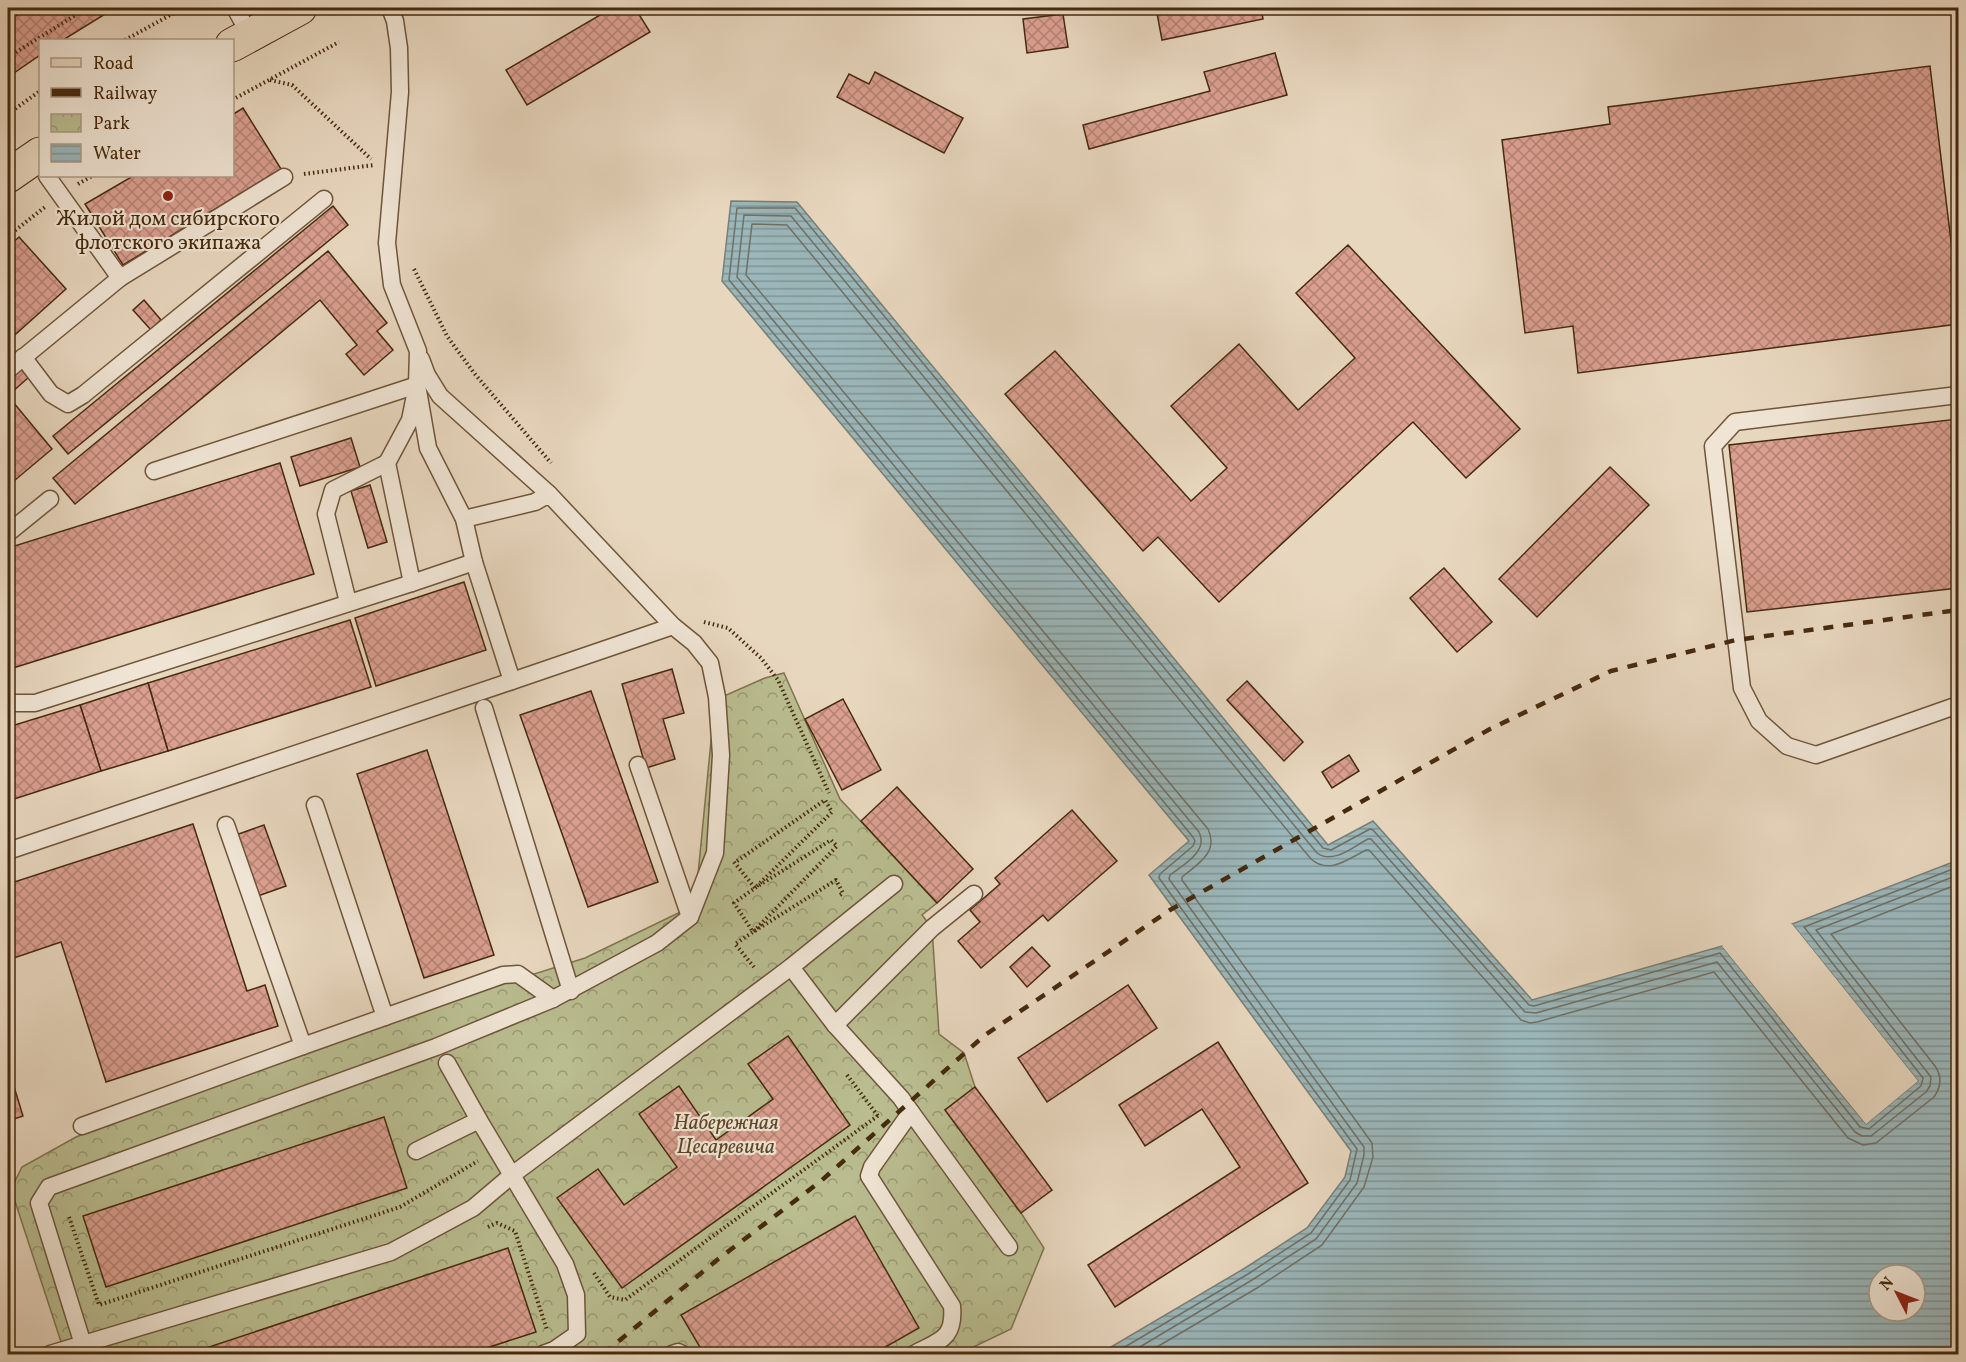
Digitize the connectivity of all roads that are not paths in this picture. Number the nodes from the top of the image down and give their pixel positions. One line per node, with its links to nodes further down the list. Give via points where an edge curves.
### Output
1 (300, 8): 3 (main road)
2 (390, 8): 10 (lane, via 396,21 400,92 387,243 392,285)
3 (239, 29)
4 (39, 164): 5 (main road)
5 (8, 176)
6 (51, 177): 9 (lane)
7 (285, 177): 9 (lane)
8 (324, 199): 11 (lane, via 68,404 51,394)
9 (120, 278): 11 (lane)
10 (418, 351): 13 (lane); 17 (lane, via 441,396)
11 (23, 357): 12 (lane)
12 (8, 369)
13 (417, 385): 15 (lane, via 410,420); 16 (lane); 19 (lane, via 428,448)
14 (1959, 395): 27 (lane, via 1735,422 1713,446 1742,688 1759,721 1787,746 1816,755)
15 (387, 463): 22 (lane); 23 (lane, via 333,490 326,514)
16 (153, 471)
17 (549, 494): 19 (lane); 24 (lane)
18 (50, 499): 20 (lane)
19 (464, 519): 21 (lane)
20 (8, 533)
21 (474, 562): 22 (lane); 25 (lane)
22 (412, 583): 23 (lane)
23 (348, 602): 26 (lane, via 34,703)
24 (674, 626): 25 (lane); 35 (lane, via 711,663 721,755 715,853)
25 (512, 681): 32 (lane)
26 (8, 703)
27 (1959, 705)
28 (484, 708): 37 (lane)
29 (638, 765): 35 (lane)
30 (315, 805): 39 (lane)
31 (226, 825): 41 (lane)
32 (8, 851)
33 (894, 884): 36 (lane)
34 (974, 894): 40 (lane, via 932,928)
35 (690, 917): 37 (lane, via 657,943)
36 (791, 967): 40 (lane); 47 (lane)
37 (571, 991): 38 (lane)
38 (553, 999): 39 (lane, via 518,974 503,975); 49 (lane, via 436,1047 49,1187 39,1203)
39 (385, 1017): 41 (lane)
40 (835, 1025): 43 (lane)
41 (303, 1046): 45 (lane)
42 (447, 1063): 44 (lane)
43 (911, 1112): 48 (lane); 54 (lane, via 869,1176 952,1306 954,1323 944,1338)
44 (478, 1120): 46 (lane); 47 (lane)
45 (82, 1126)
46 (416, 1151)
47 (512, 1175): 49 (lane, via 473,1208 391,1252); 50 (lane, via 565,1264 576,1294 577,1334)
48 (1009, 1247)
49 (84, 1350): 51 (lane)
50 (548, 1352)
51 (50, 1354)
52 (672, 1354): 53 (lane)
53 (682, 1354)
54 (914, 1354)

